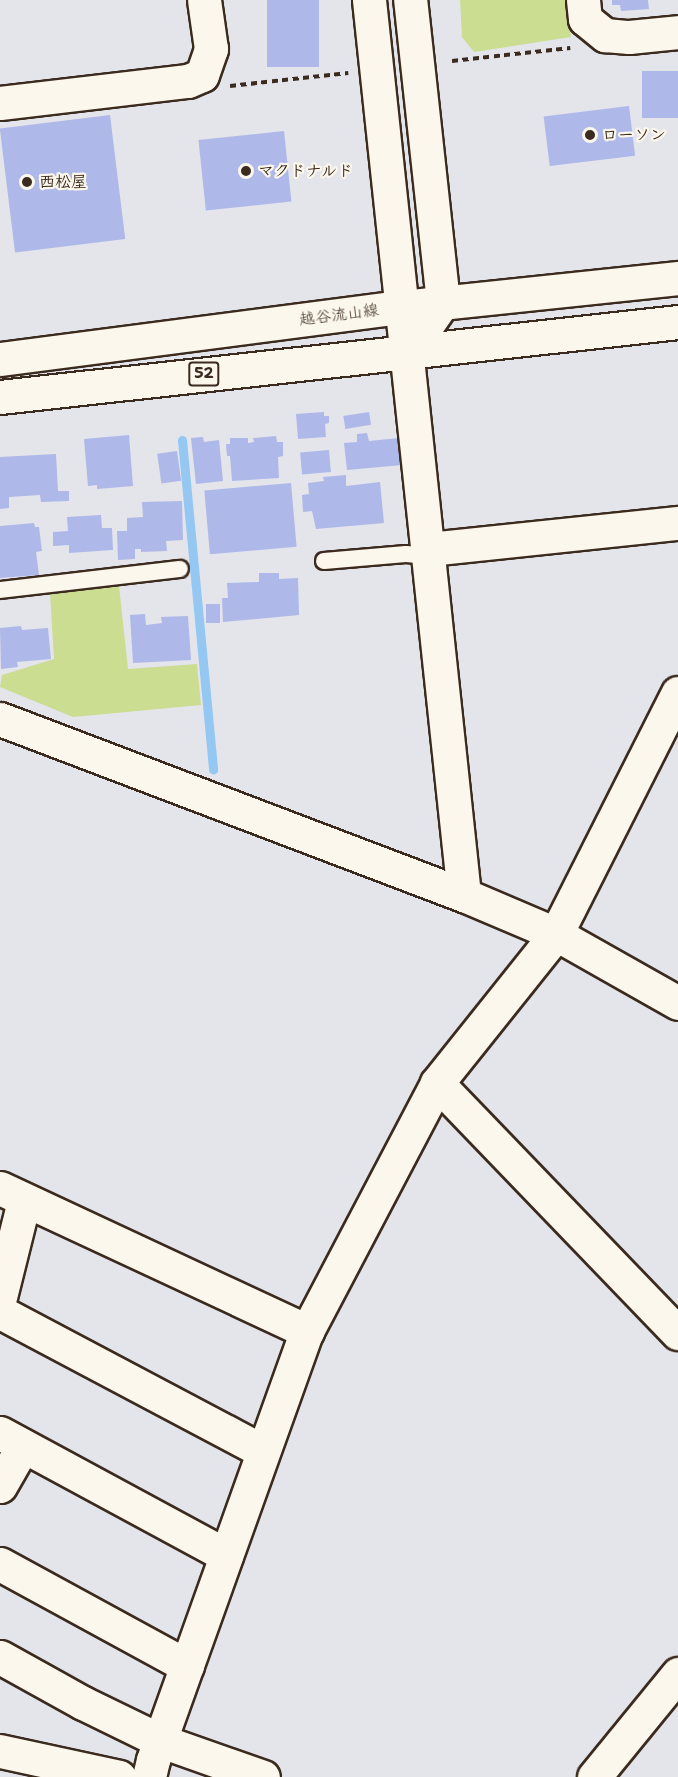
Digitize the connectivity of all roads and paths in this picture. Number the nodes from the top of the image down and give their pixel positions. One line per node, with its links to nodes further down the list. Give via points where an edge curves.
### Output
1 (204, 0): 7 (street, via 211,49)
2 (369, 0): 12 (street)
3 (410, 0): 11 (street)
4 (589, 14): 5 (street, via 605,35); 6 (path, via 574,47)
5 (678, 32)
6 (452, 61)
7 (205, 70): 8 (path, via 224,87); 9 (street, via 188,81)
8 (348, 73)
9 (0, 103)
10 (678, 278): 11 (street, 越谷流山線)
11 (444, 302): 12 (street, 越谷流山線); 14 (street)
12 (402, 307): 14 (street); 15 (street, 越谷流山線)
13 (678, 322): 14 (street, 52)
14 (408, 352): 16 (street, 52); 18 (street)
15 (0, 359)
16 (0, 397)
17 (678, 523): 18 (street)
18 (429, 553): 19 (lane); 24 (street)
19 (324, 561)
20 (180, 569): 21 (lane)
21 (0, 590)
22 (678, 693): 25 (street)
23 (0, 719): 24 (street)
24 (464, 895): 25 (street)
25 (556, 934): 26 (street); 27 (street)
26 (678, 1003)
27 (437, 1083): 31 (street); 32 (street)
28 (12, 1194): 29 (street); 31 (street)
29 (0, 1298)
30 (0, 1312): 34 (street)
31 (307, 1331): 34 (street)
32 (678, 1333)
33 (11, 1439): 35 (street); 36 (street)
34 (262, 1451): 36 (street)
35 (0, 1486)
36 (226, 1555): 39 (street)
37 (0, 1564): 39 (street)
38 (0, 1657): 41 (street)
39 (187, 1666): 41 (street)
40 (677, 1678): 46 (street)
41 (161, 1741): 44 (street); 45 (street)
42 (0, 1750): 43 (street)
43 (119, 1777)
44 (149, 1777)
45 (263, 1777)
46 (594, 1777)

